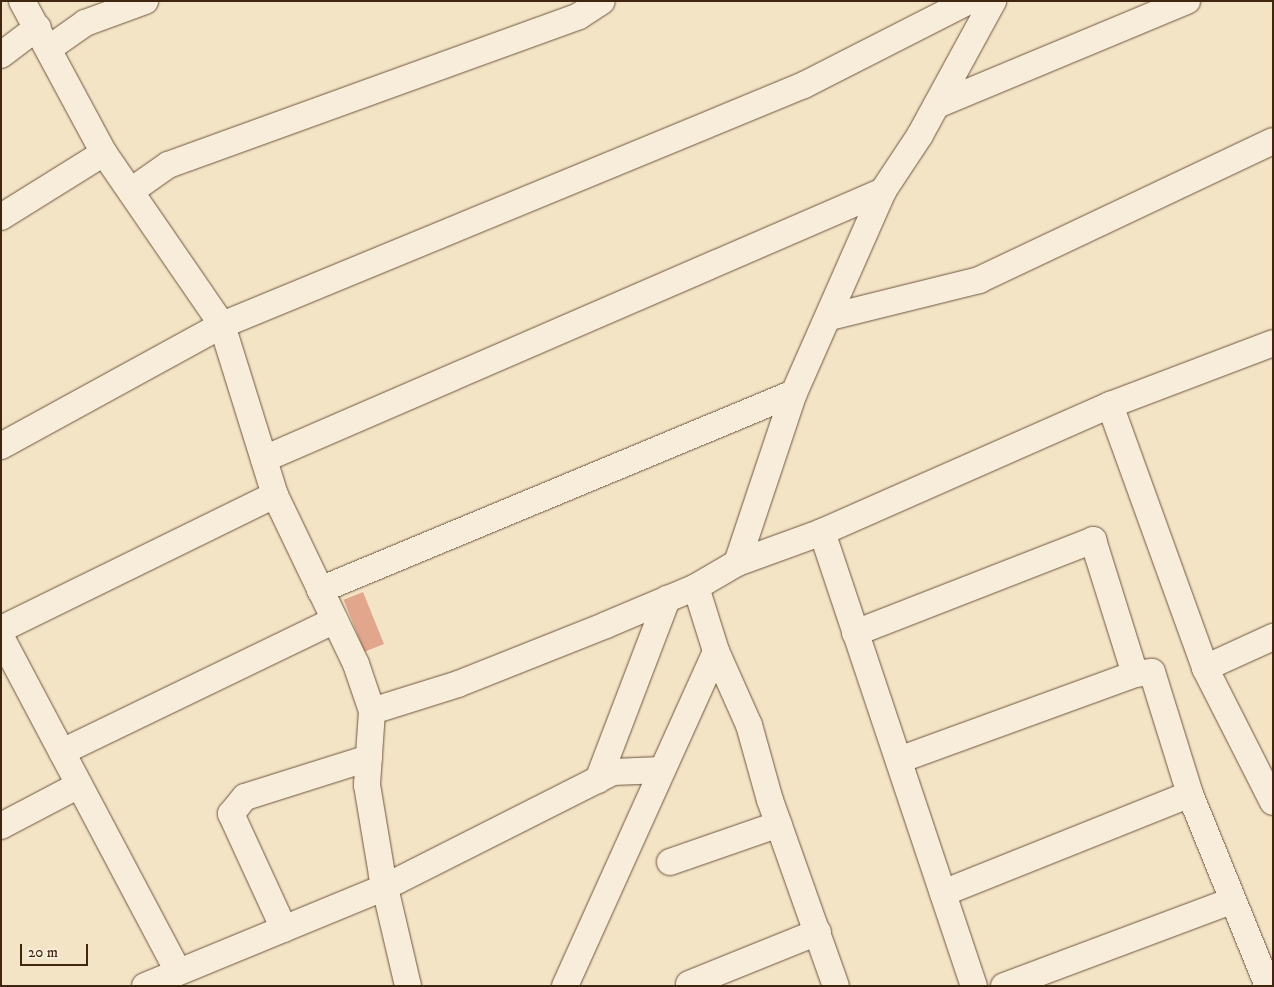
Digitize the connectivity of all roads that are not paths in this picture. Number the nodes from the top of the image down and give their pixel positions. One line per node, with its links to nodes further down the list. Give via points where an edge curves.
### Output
1 (22, 1): 7 (street)
2 (145, 1): 7 (street)
3 (602, 1): 12 (street, via 578,16 168,165)
4 (969, 1): 16 (street, via 804,85)
5 (993, 1): 9 (street)
6 (1187, 1): 9 (street)
7 (45, 37): 8 (street); 11 (street)
8 (1, 55)
9 (937, 104): 13 (street)
10 (1273, 141): 15 (street, via 979,280)
11 (104, 153): 12 (street); 14 (street)
12 (131, 191): 16 (street)
13 (883, 192): 15 (street); 21 (street)
14 (1, 217)
15 (830, 317): 18 (street)
16 (222, 325): 20 (street); 21 (street)
17 (1273, 343): 19 (street)
18 (794, 393): 24 (street); 26 (street)
19 (1110, 405): 23 (street); 34 (street)
20 (1, 446)
21 (264, 459): 22 (street)
22 (275, 495): 26 (street); 29 (street)
23 (822, 532): 24 (street); 30 (street)
24 (737, 563): 25 (street)
25 (696, 587): 27 (street); 33 (street)
26 (320, 590): 28 (street)
27 (667, 599): 36 (street, via 458,684); 41 (street)
28 (335, 620): 36 (street); 37 (street)
29 (1, 629)
30 (855, 633): 35 (street, via 1093,540); 39 (street)
31 (1, 637): 37 (street)
32 (1273, 637): 34 (street)
33 (716, 651): 40 (street); 45 (street, via 749,725)
34 (1205, 668): 44 (street)
35 (1135, 674): 39 (street); 43 (street, via 1152,672)
36 (372, 712): 38 (street)
37 (62, 752): 42 (street)
38 (369, 758): 48 (street, via 367,785); 51 (street, via 245,797 231,814)
39 (901, 759): 49 (street)
40 (662, 770): 41 (street, via 613,772); 54 (street)
41 (598, 780): 48 (street)
42 (79, 785): 46 (street); 53 (street)
43 (1190, 794): 49 (street); 50 (street)
44 (1273, 802)
45 (779, 824): 47 (street); 52 (street)
46 (1, 826)
47 (670, 862)
48 (385, 887): 51 (street); 57 (street)
49 (943, 893): 59 (street)
50 (1231, 901): 60 (street); 61 (street)
51 (284, 928): 53 (street)
52 (818, 932): 55 (street); 58 (street)
53 (178, 971): 56 (street)
54 (571, 981)
55 (689, 984)
56 (145, 986)
57 (408, 986)
58 (836, 986)
59 (974, 986)
60 (1004, 986)
61 (1268, 986)

